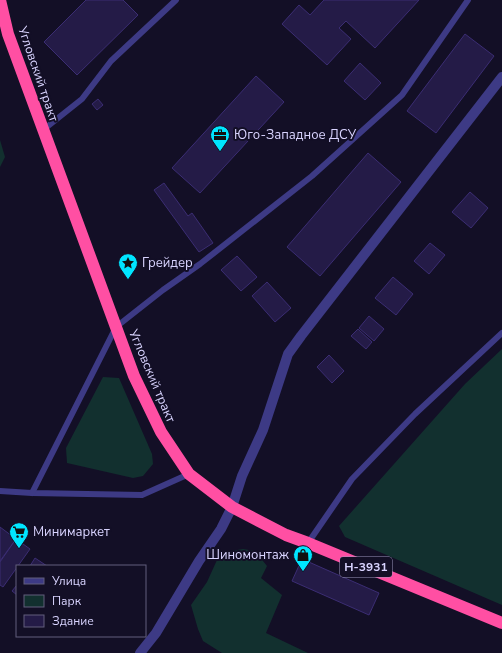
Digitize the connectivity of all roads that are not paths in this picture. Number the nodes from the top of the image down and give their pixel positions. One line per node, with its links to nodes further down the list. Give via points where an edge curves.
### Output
1 (0, 0): 5 (highway, Угловский тракт / Н-3931, via 8,34)
2 (176, 0): 5 (lane, via 111,61 82,99)
3 (468, 0): 6 (lane, via 402,95 312,176)
4 (502, 77): 11 (street, via 288,354)
5 (43, 130): 6 (highway, Угловский тракт / Н-3931)
6 (116, 327): 8 (highway, Угловский тракт / Н-3931, via 134,376 161,432); 10 (lane)
7 (502, 333): 12 (lane, via 415,414 352,479)
8 (190, 474): 10 (lane, via 142,495); 11 (highway, Угловский тракт / Н-3931)
9 (0, 491): 10 (lane)
10 (32, 493)
11 (232, 507): 12 (highway, Угловский тракт / Н-3931, via 286,535); 14 (street, via 221,530 199,560 156,633)
12 (308, 543): 13 (highway, Угловский тракт / Н-3931)
13 (502, 623)
14 (140, 653)

